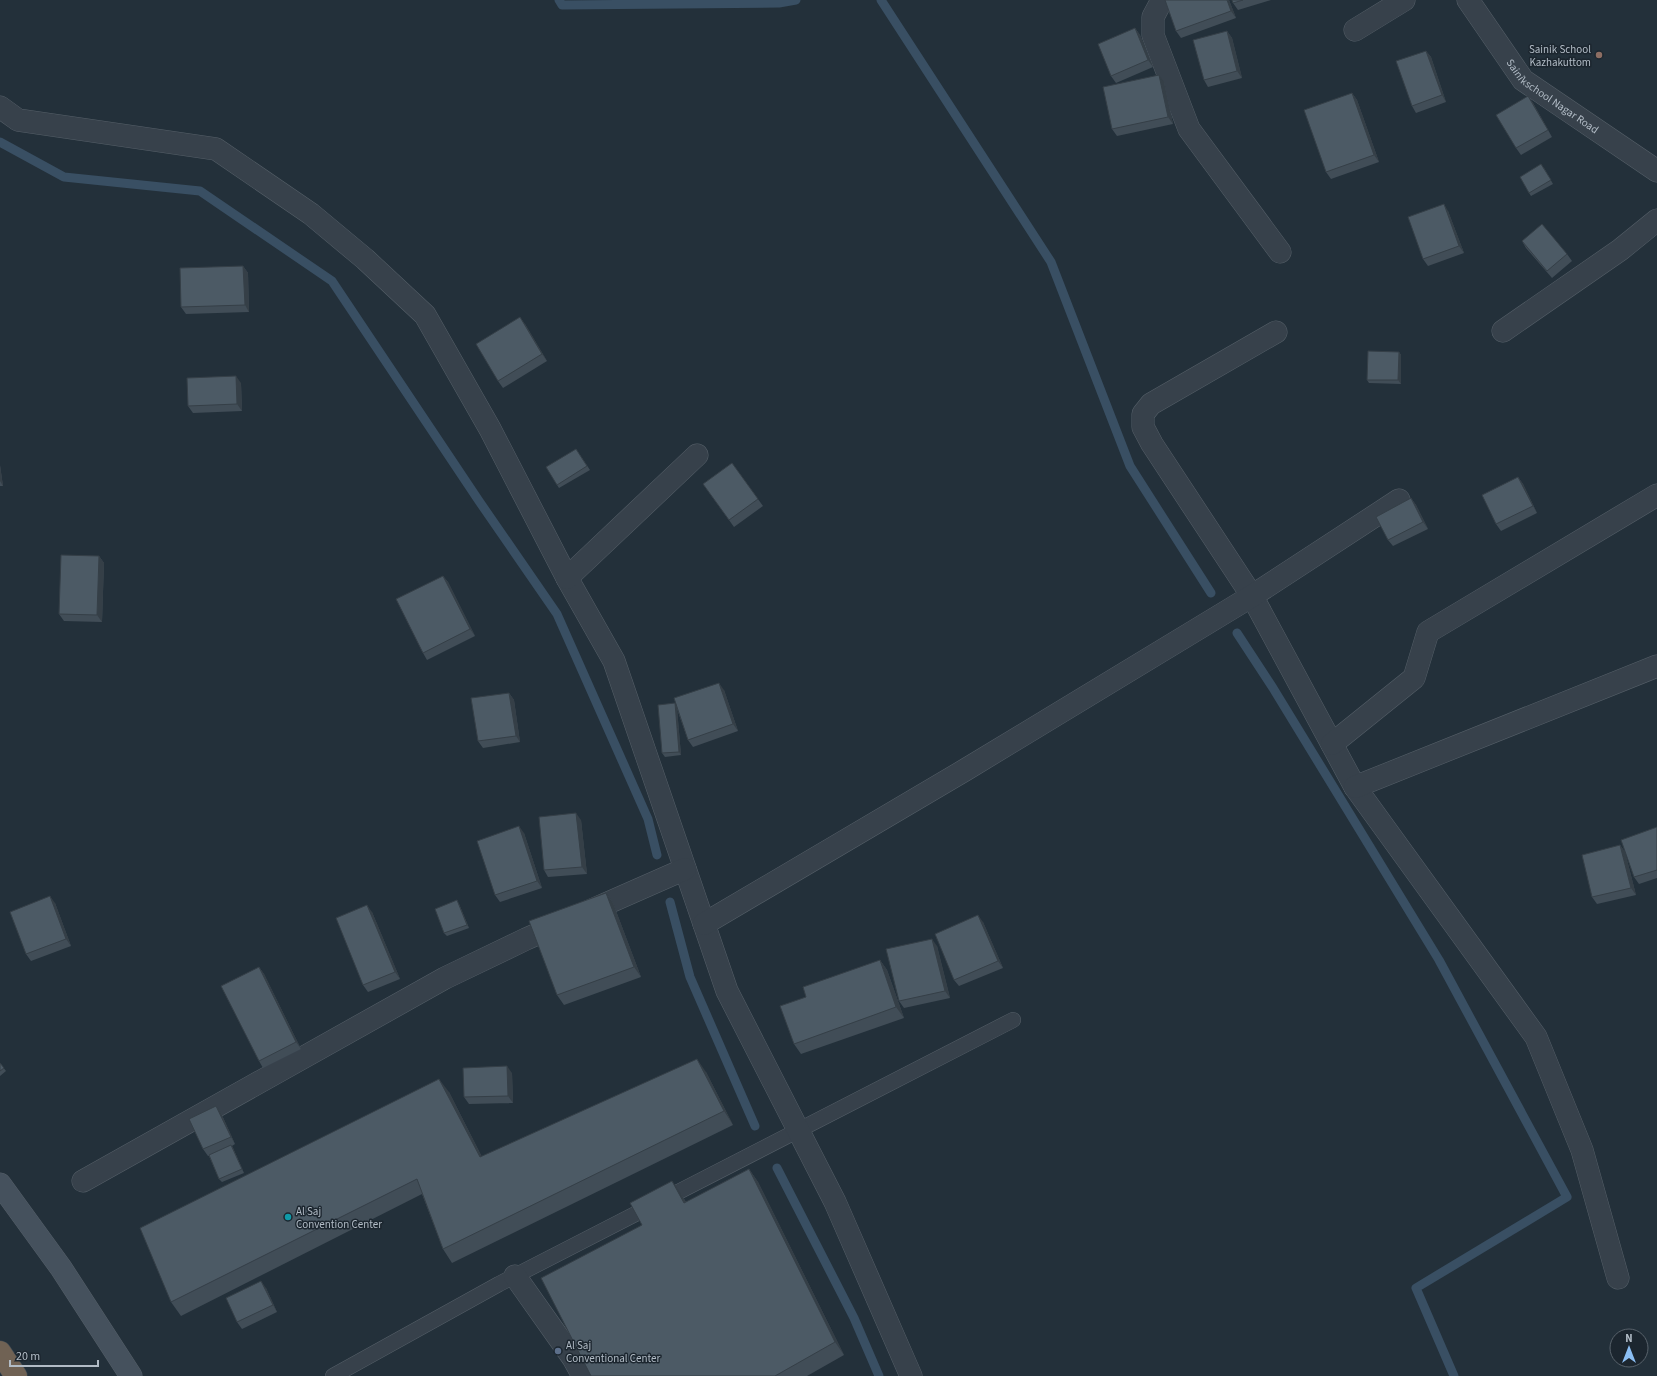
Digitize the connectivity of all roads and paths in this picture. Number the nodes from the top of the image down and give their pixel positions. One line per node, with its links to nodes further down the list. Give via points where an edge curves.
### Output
1 (1162, 0): 8 (street, via 1153,17 1153,35 1189,129)
2 (1404, 0): 4 (street)
3 (1468, 0): 6 (street, Sainikschool Nagar Road, via 1523,80)
4 (1354, 30)
5 (0, 107): 14 (street, via 18,120 216,149 311,214 366,259 424,315 490,429)
6 (1657, 171)
7 (1657, 220): 9 (street, via 1620,250)
8 (1280, 252)
9 (1503, 331)
10 (1276, 332): 15 (street, via 1151,404 1143,414 1143,427 1152,444)
11 (697, 455): 14 (street)
12 (1657, 495): 17 (street, via 1428,632 1414,678)
13 (1399, 500): 15 (street)
14 (567, 578): 19 (street, via 614,661)
15 (1252, 596): 17 (street); 20 (street)
16 (1657, 666): 18 (street)
17 (1332, 744): 18 (street)
18 (1354, 787): 26 (street, via 1536,1037 1582,1150)
19 (685, 869): 20 (street); 23 (street, via 526,939 445,978)
20 (704, 924): 22 (street, via 727,991)
21 (1013, 1020): 22 (lane)
22 (798, 1131): 25 (lane); 32 (street, via 835,1202)
23 (83, 1181)
24 (0, 1184): 29 (street, via 61,1268)
25 (514, 1276): 30 (lane); 31 (street)
26 (1618, 1278)
27 (0, 1352): 28 (highway)
28 (16, 1376)
29 (131, 1376)
30 (333, 1376)
31 (583, 1376)
32 (911, 1376)

